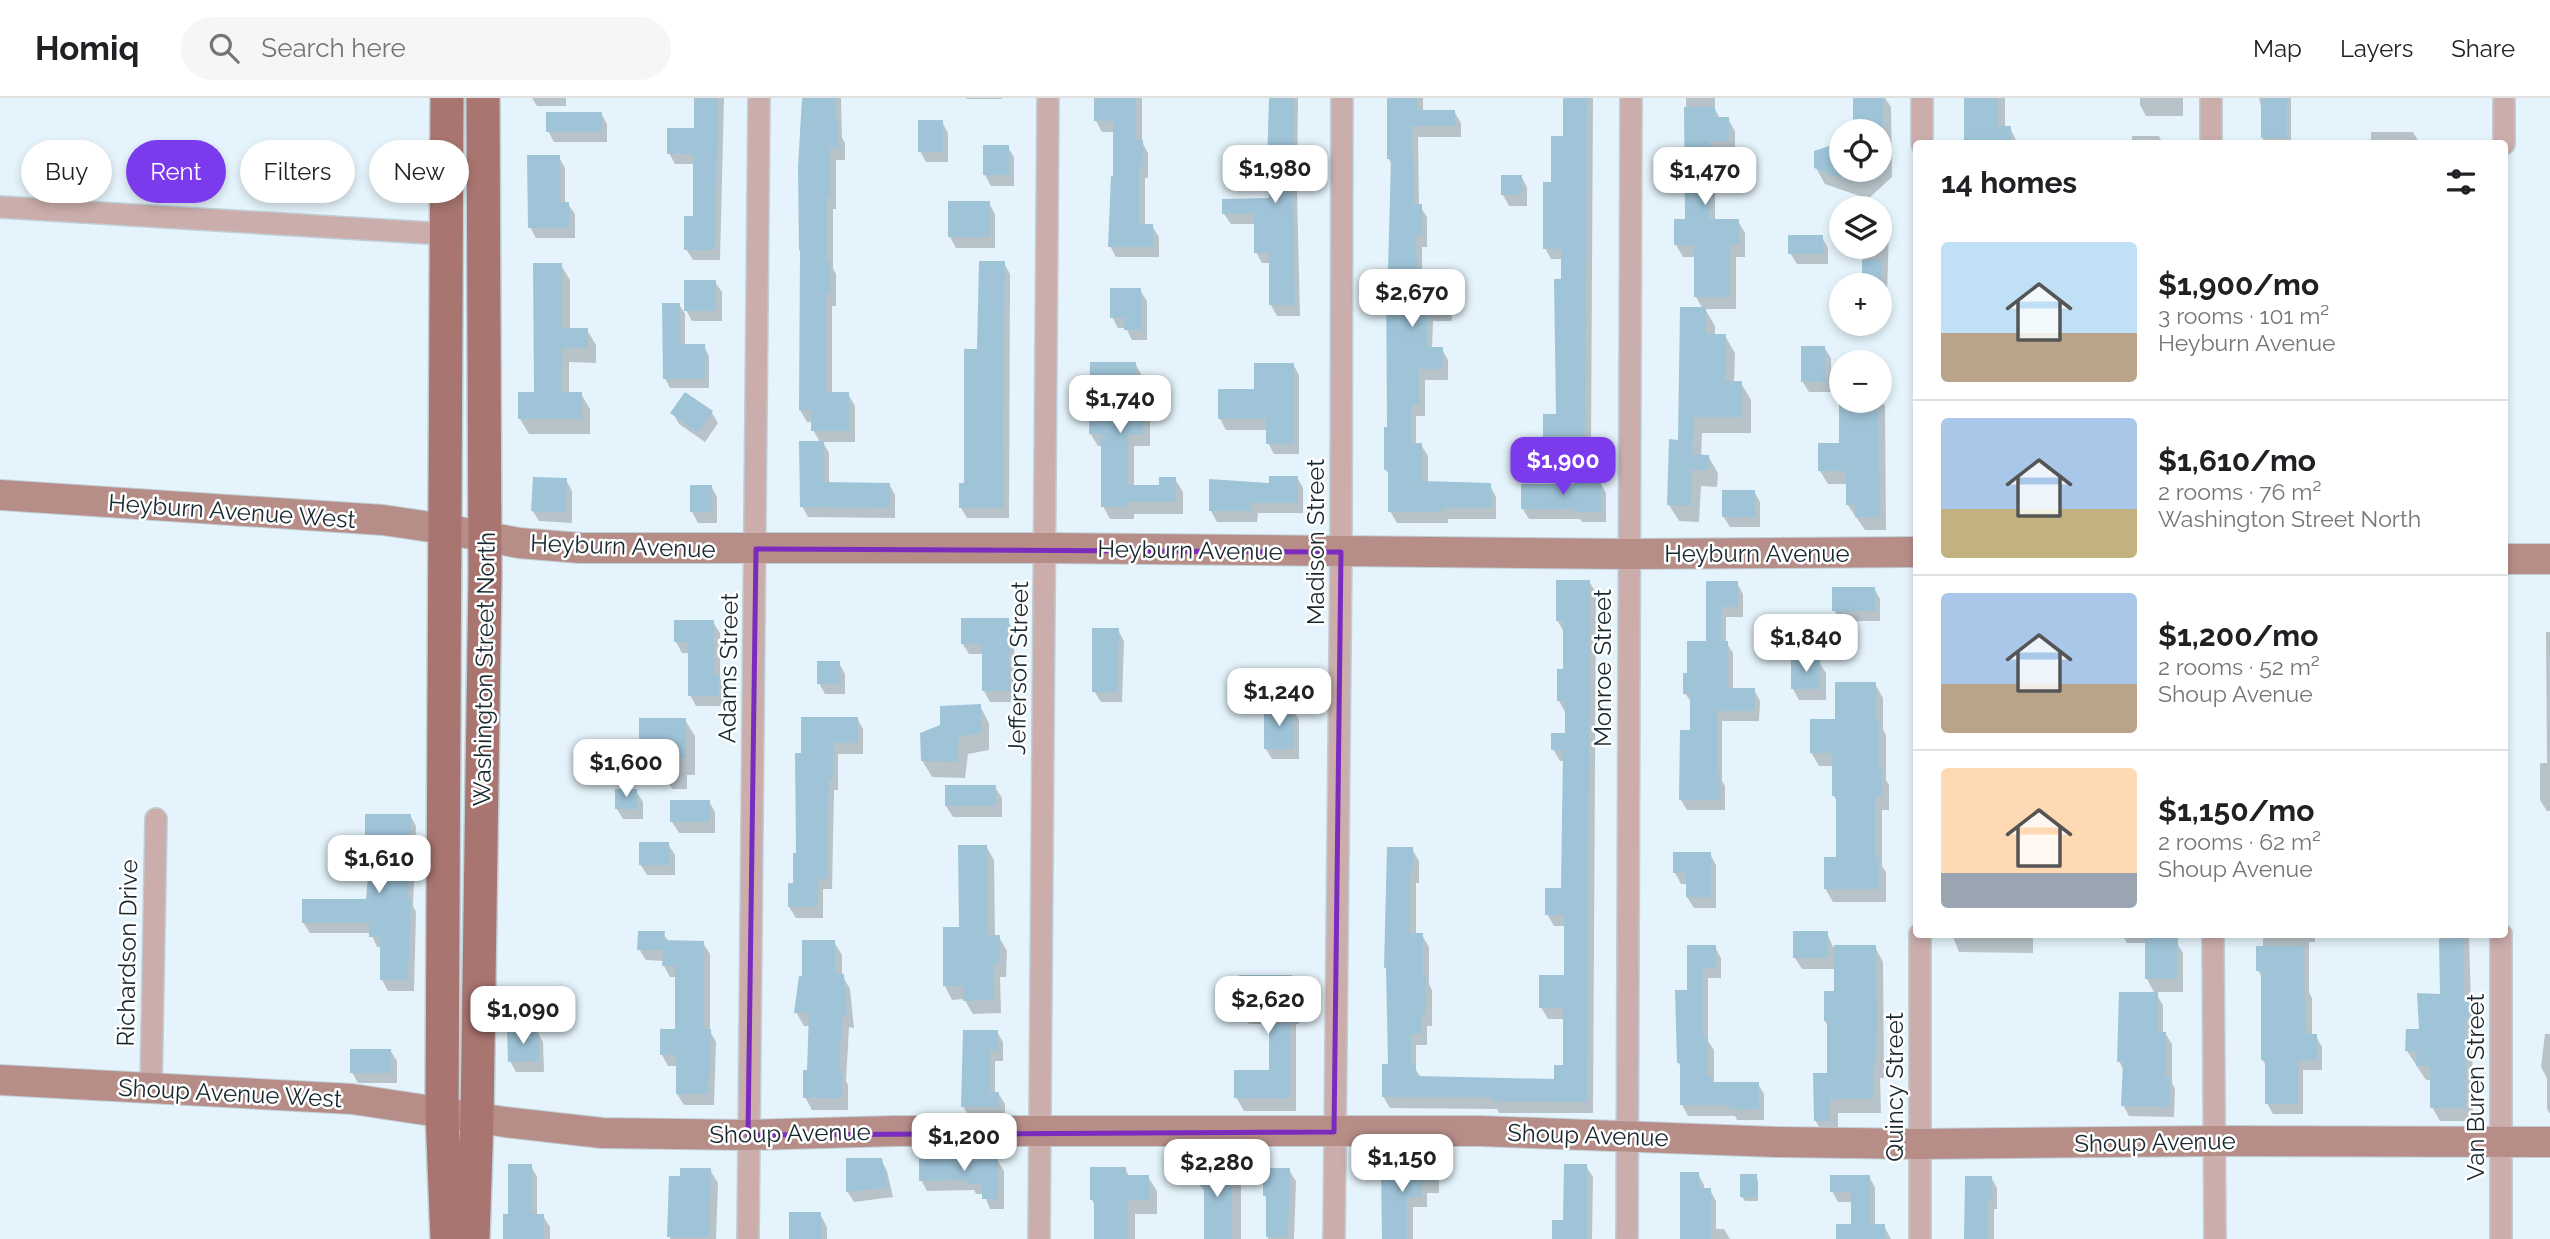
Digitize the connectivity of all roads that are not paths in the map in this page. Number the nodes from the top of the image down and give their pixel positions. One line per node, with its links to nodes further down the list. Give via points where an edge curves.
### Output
1 (447, 98): 14 (main road, Washington Street North)
2 (483, 98): 16 (main road, Washington Street North)
3 (759, 98): 18 (street, Adams Street)
4 (1048, 98): 17 (street, Jefferson Street)
5 (1342, 98): 19 (street, Madison Street)
6 (1631, 98): 21 (street, Monroe Street)
7 (1922, 98): 10 (street)
8 (2211, 98): 11 (street)
9 (2504, 98): 12 (street)
10 (1922, 140)
11 (2211, 140)
12 (2504, 140)
13 (0, 207): 14 (street)
14 (446, 234): 16 (main road, Washington Street North)
15 (0, 495): 16 (street, Heyburn Avenue West, via 383,520)
16 (464, 533): 18 (street, Heyburn Avenue, via 580,548); 30 (main road, Washington Street North)
17 (1045, 548): 18 (street, Heyburn Avenue); 19 (street, Heyburn Avenue); 31 (street, Jefferson Street)
18 (756, 549): 33 (street, Adams Street)
19 (1341, 552): 21 (street, Heyburn Avenue); 32 (street, Madison Street)
20 (1913, 552): 21 (street, Heyburn Avenue)
21 (1628, 554): 34 (street, Monroe Street)
22 (2508, 559): 23 (street)
23 (2550, 559)
24 (156, 819): 29 (street, Richardson Drive)
25 (1920, 938): 38 (street, Quincy Street)
26 (2213, 938): 35 (street)
27 (2501, 938): 36 (street, Van Buren Street)
28 (0, 1080): 29 (street, Shoup Avenue West)
29 (151, 1088): 30 (street, Shoup Avenue West, via 352,1100)
30 (459, 1116): 33 (street, Shoup Avenue, via 602,1133); 39 (main road, Washington Street North); 40 (main road, Washington Street North)
31 (1040, 1132): 32 (street, Shoup Avenue); 33 (street, Shoup Avenue); 42 (street, Jefferson Street)
32 (1334, 1132): 34 (street, Shoup Avenue); 43 (street, Madison Street)
33 (748, 1135): 41 (street, Adams Street)
34 (1628, 1136): 38 (street, Shoup Avenue); 44 (street, Monroe Street)
35 (2215, 1141): 36 (street, Shoup Avenue); 38 (street, Shoup Avenue); 46 (street)
36 (2500, 1142): 37 (street, Shoup Avenue); 47 (street, Van Buren Street)
37 (2550, 1142)
38 (1920, 1144): 45 (street, Quincy Street)
39 (447, 1239)
40 (472, 1239)
41 (747, 1239)
42 (1039, 1239)
43 (1334, 1239)
44 (1627, 1239)
45 (1920, 1239)
46 (2215, 1239)
47 (2501, 1239)

